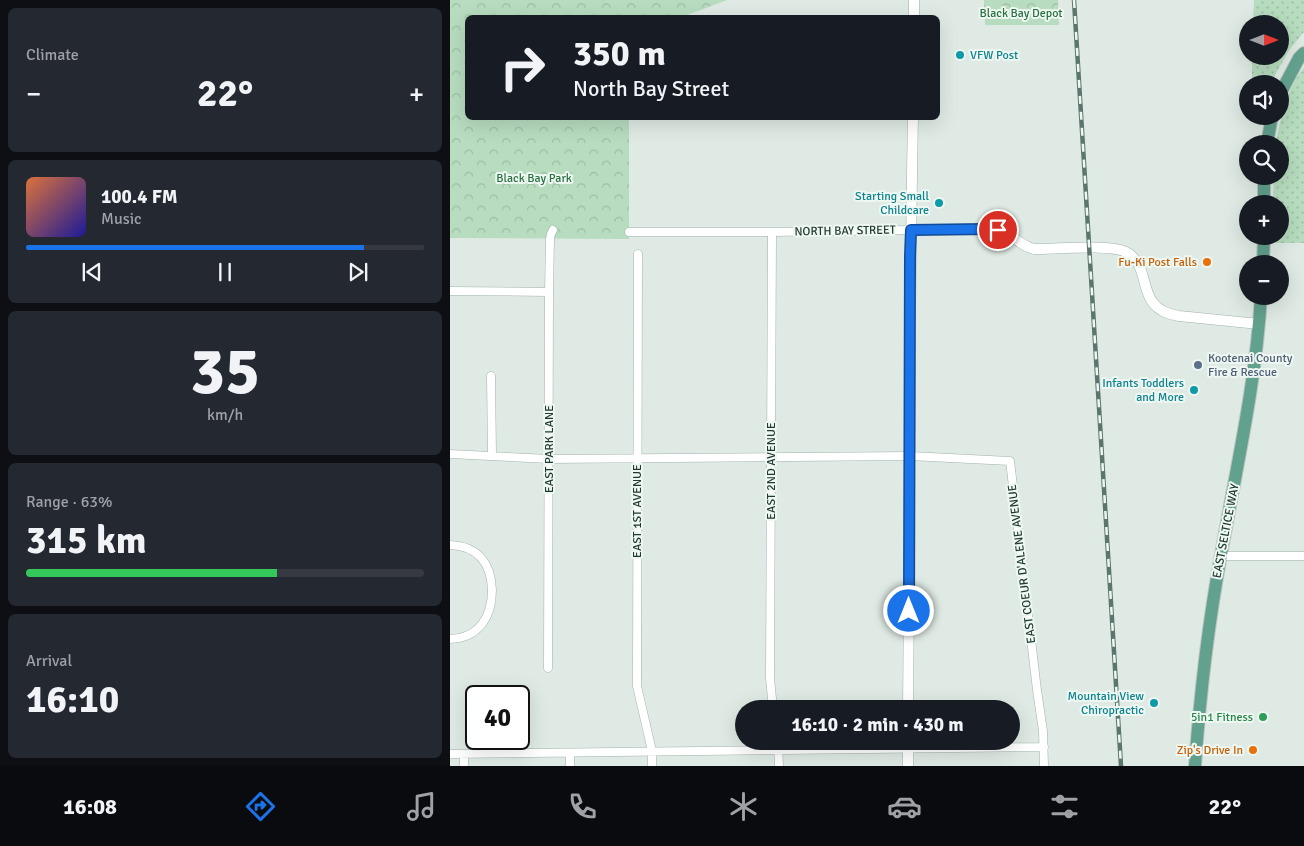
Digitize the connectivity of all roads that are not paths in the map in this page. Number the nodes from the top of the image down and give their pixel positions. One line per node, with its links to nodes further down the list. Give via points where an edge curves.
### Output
1 (914, 0): 2 (street)
2 (914, 15)
3 (1304, 52): 4 (main road)
4 (1289, 77)
5 (913, 120): 7 (street)
6 (553, 230): 12 (street, EAST PARK LANE)
7 (911, 230): 9 (street, NORTH BAY STREET); 14 (street, NORTH BAY STREET, via 988,229 1006,233 1027,248 1121,250 1136,261 1149,296 1163,311 1171,315); 18 (street)
8 (629, 232): 9 (street, NORTH BAY STREET)
9 (772, 232): 19 (street, EAST 2ND AVENUE)
10 (638, 254): 20 (street, EAST 1ST AVENUE)
11 (450, 291): 12 (street)
12 (549, 292): 21 (street, EAST PARK LANE)
13 (1260, 305): 14 (main road, EAST SELTICE WAY)
14 (1259, 324): 23 (main road, EAST SELTICE WAY, via 1251,392)
15 (491, 376): 17 (street)
16 (450, 454): 17 (street)
17 (492, 456): 21 (street)
18 (910, 456): 19 (street); 28 (street); 30 (street, EAST COEUR D'ALENE AVENUE, via 1010,461)
19 (771, 457): 20 (street); 27 (street, EAST 2ND AVENUE)
20 (637, 458): 21 (street); 34 (street, EAST 1ST AVENUE, via 637,686)
21 (549, 459): 26 (street, EAST PARK LANE)
22 (450, 545): 25 (street, via 470,549 485,562 491,577 492,598 488,616 478,629)
23 (1221, 556): 24 (street); 44 (main road, EAST SELTICE WAY, via 1205,662)
24 (1304, 556)
25 (450, 639)
26 (548, 668)
27 (772, 700)
28 (908, 700)
29 (1020, 746): 30 (street)
30 (1044, 746): 43 (street, EAST COEUR D'ALENE AVENUE)
31 (735, 747): 34 (street)
32 (779, 750): 41 (street)
33 (908, 750): 42 (street)
34 (652, 751): 35 (street); 40 (street, EAST 1ST AVENUE)
35 (570, 753): 37 (street); 39 (street)
36 (450, 754): 37 (street)
37 (464, 754): 38 (street)
38 (464, 766)
39 (570, 766)
40 (652, 766)
41 (779, 766)
42 (908, 766)
43 (1044, 766)
44 (1195, 766)

